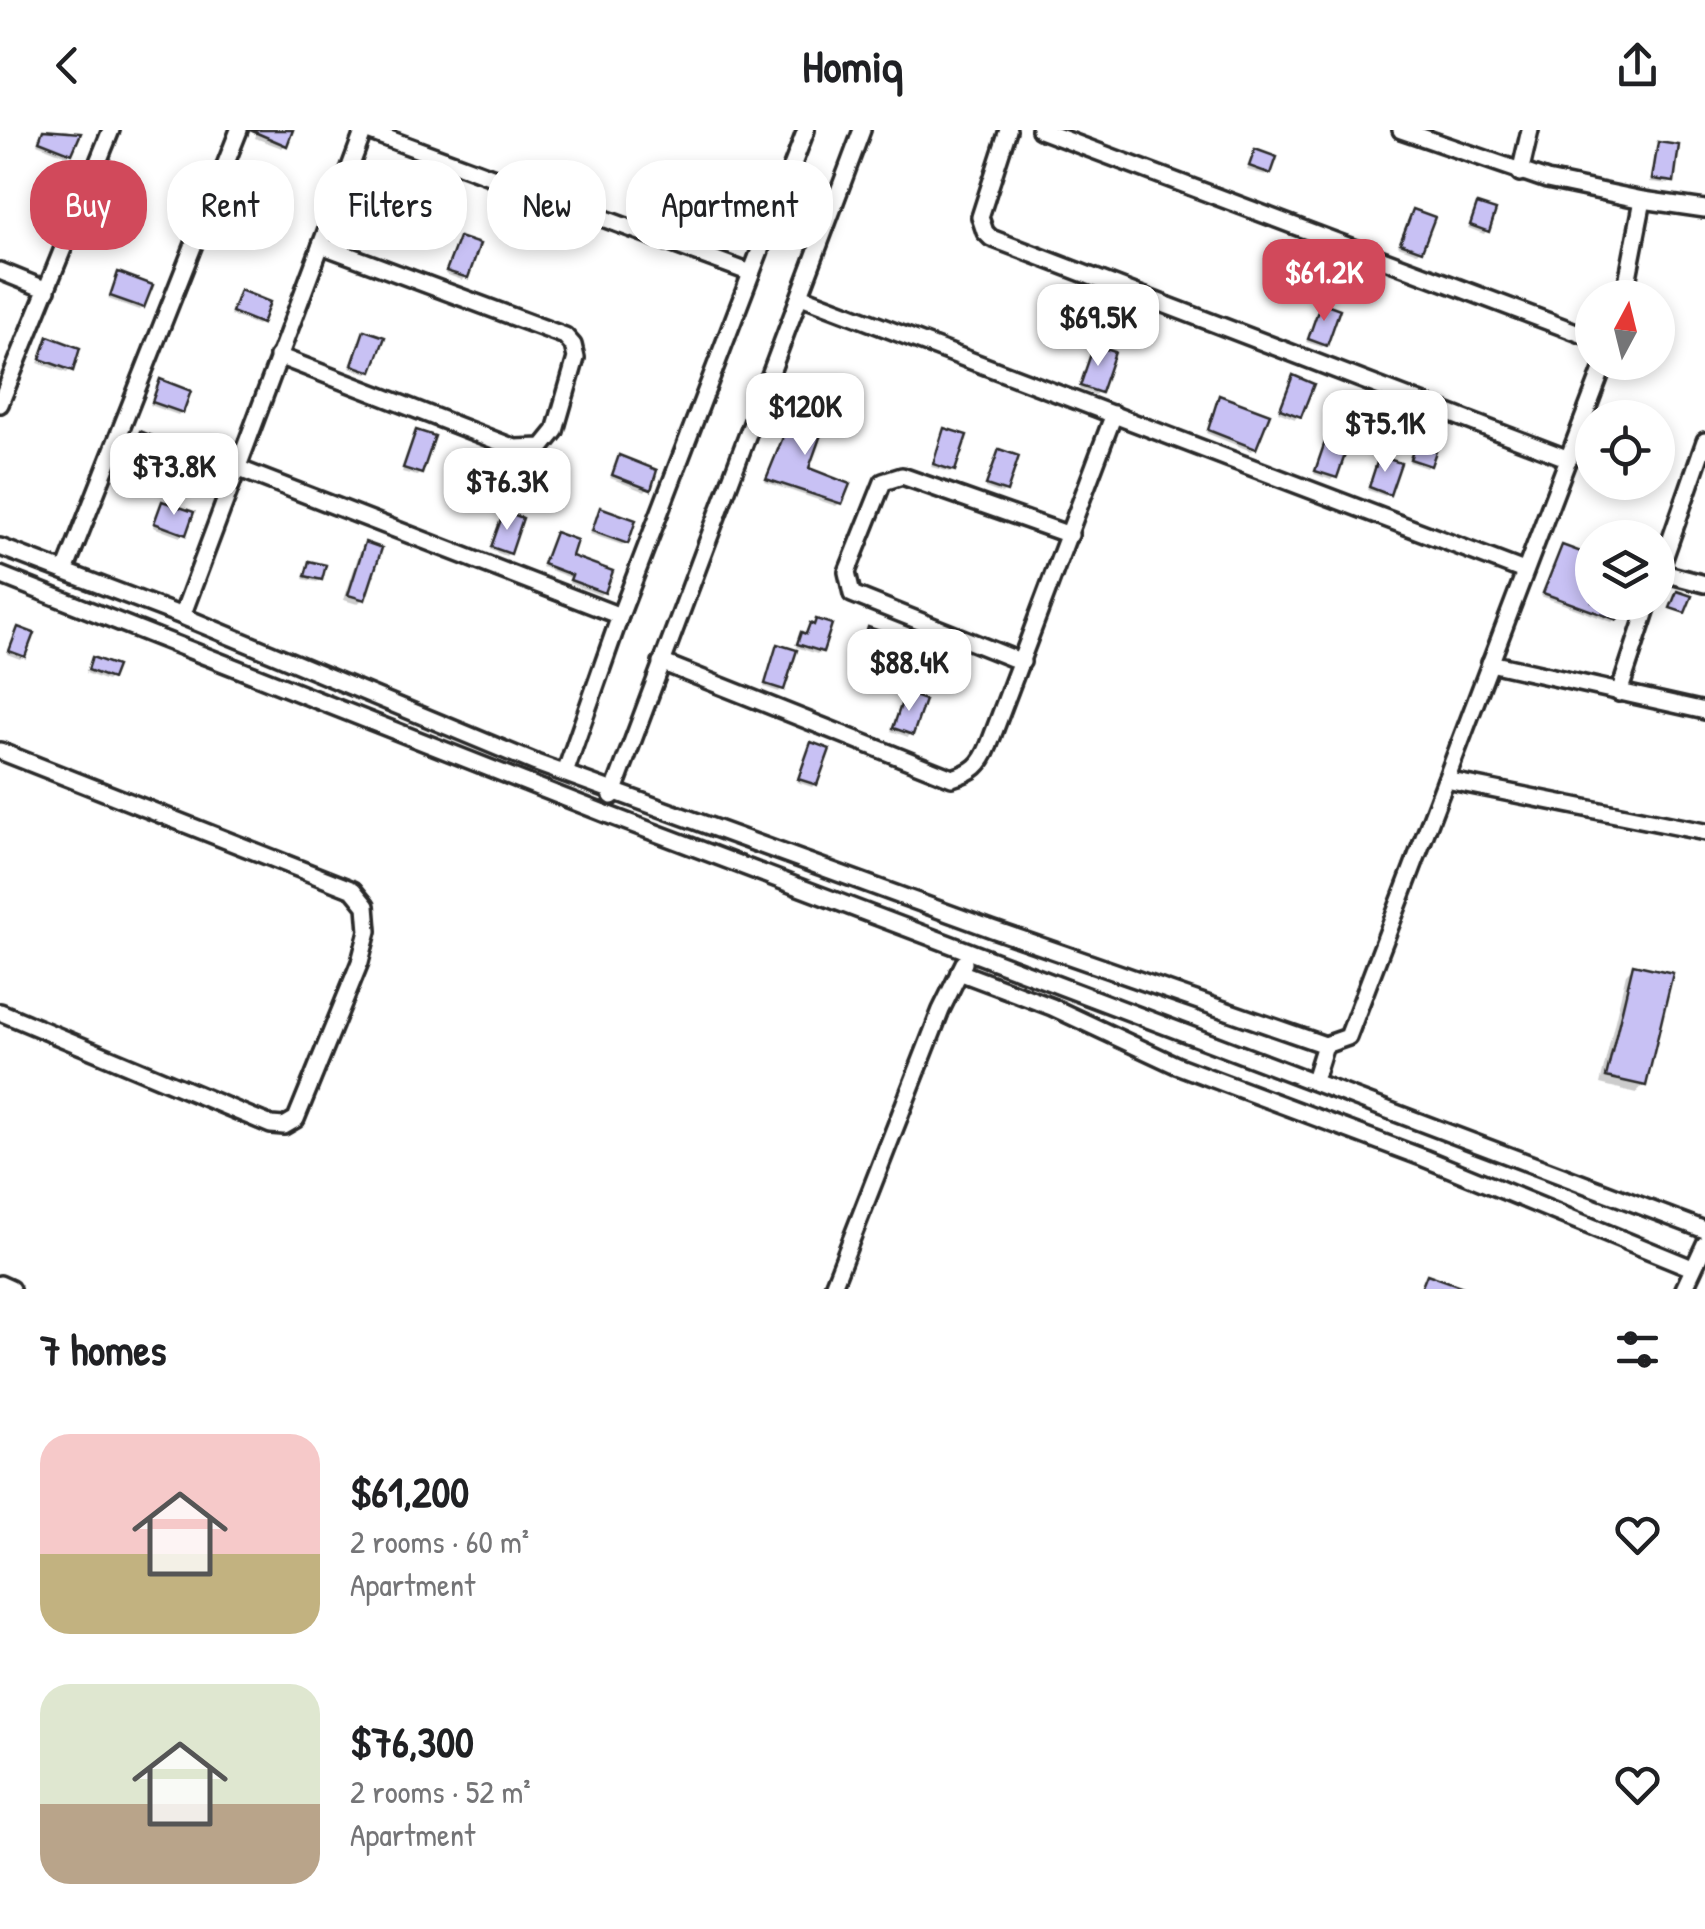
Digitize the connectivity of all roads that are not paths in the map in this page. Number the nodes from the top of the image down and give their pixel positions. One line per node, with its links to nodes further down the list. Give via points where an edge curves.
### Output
1 (110, 130): 21 (street)
2 (239, 130): 34 (street)
3 (364, 130): 11 (street); 12 (street)
4 (422, 130): 11 (street)
5 (806, 130): 19 (street)
6 (862, 130): 22 (street)
7 (1008, 130): 29 (street, via 981,209 991,238)
8 (1040, 130): 23 (street)
9 (1401, 130): 13 (street)
10 (1530, 130): 13 (street)
11 (415, 149): 19 (street)
12 (353, 160)
13 (1520, 173): 14 (street)
14 (1643, 200): 15 (street); 20 (street)
15 (1705, 209)
16 (320, 250): 24 (street)
17 (335, 250): 24 (street, via 565,336 576,358 554,431 542,447 515,448)
18 (0, 271): 21 (street)
19 (751, 272): 40 (street)
20 (1627, 280)
21 (47, 290): 26 (street)
22 (801, 296): 27 (street); 42 (street)
23 (1575, 332)
24 (278, 356): 30 (street)
25 (1598, 380): 29 (street)
26 (0, 404)
27 (1114, 414): 32 (street); 35 (street)
28 (1704, 450): 31 (street)
29 (1569, 459): 35 (street)
30 (237, 468): 39 (street); 40 (street)
31 (1675, 528)
32 (1070, 534): 43 (street); 43 (street, via 891,477 883,482 847,572 852,594)
33 (0, 547): 34 (street)
34 (65, 571): 39 (street)
35 (1524, 571): 44 (street)
36 (0, 575): 51 (street)
37 (1675, 578): 38 (street)
38 (1705, 584)
39 (182, 616): 48 (street)
40 (620, 616): 48 (street)
41 (1643, 620): 45 (street)
42 (661, 662): 43 (street, via 952,778 981,764); 50 (street)
43 (1022, 662)
44 (1490, 663): 45 (street); 49 (street)
45 (1620, 692): 46 (street)
46 (1705, 711)
47 (0, 750): 55 (street, via 353,890 366,906 368,931 296,1119 284,1126)
48 (565, 774): 50 (street)
49 (1446, 780): 52 (street); 56 (street, via 1348,1037)
50 (613, 790): 51 (street); 56 (street)
51 (606, 814): 53 (street)
52 (1705, 832)
53 (970, 950): 54 (street); 57 (street)
54 (960, 972): 60 (street); 63 (street)
55 (0, 1012)
56 (1324, 1045): 57 (street)
57 (1314, 1080): 58 (street)
58 (1705, 1230)
59 (1705, 1244): 60 (street)
60 (1692, 1268): 64 (street)
61 (0, 1284): 62 (street)
62 (11, 1289)
63 (832, 1289)
64 (1684, 1289)

